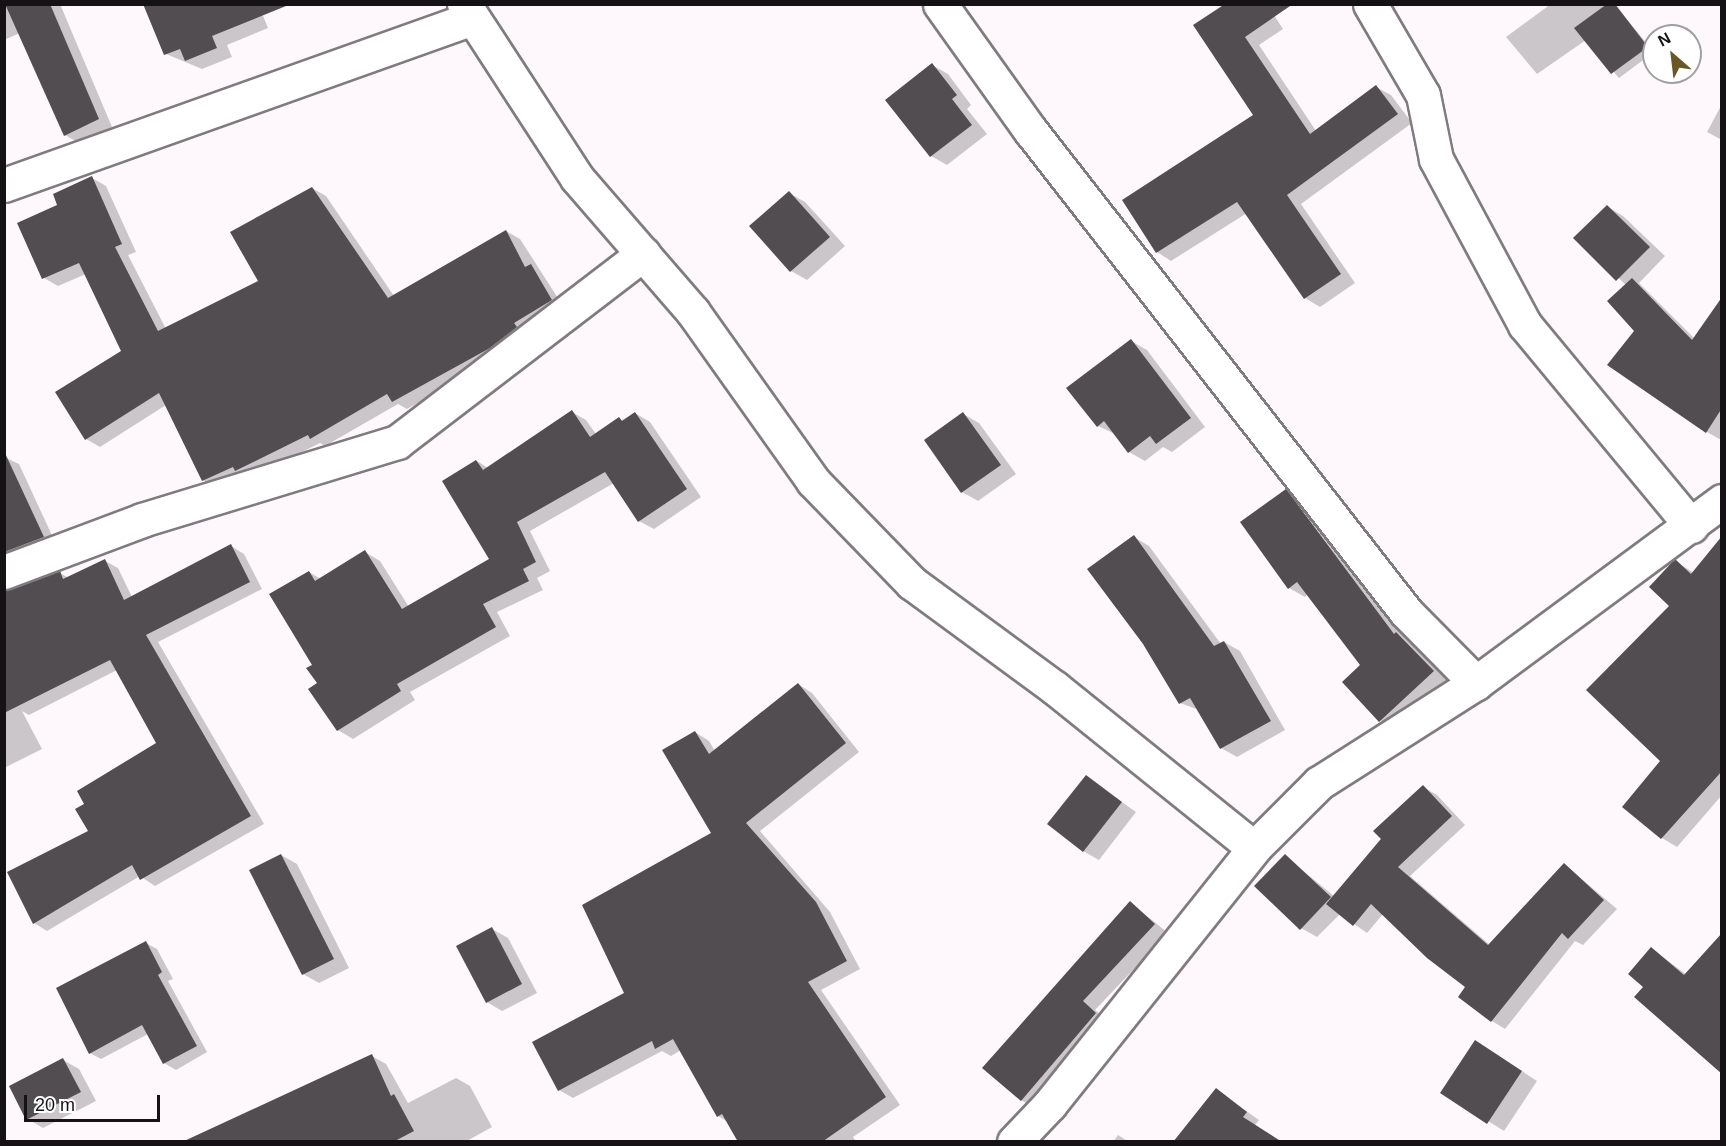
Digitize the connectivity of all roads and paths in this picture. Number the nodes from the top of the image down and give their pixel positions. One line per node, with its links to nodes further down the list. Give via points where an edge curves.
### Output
1 (940, 4): 9 (street, via 1030,130 1406,612)
2 (1370, 4): 7 (street, via 1423,95 1436,159 1525,325)
3 (468, 11): 4 (street); 5 (street, via 577,178)
4 (4, 185)
5 (643, 254): 8 (street, via 397,442 142,520); 10 (street, via 693,312 813,481 912,583 1055,688)
6 (1722, 501): 7 (street)
7 (1691, 526): 9 (street)
8 (4, 572)
9 (1476, 683): 10 (street, via 1319,783)
10 (1254, 848): 11 (street, via 1050,1104)
11 (1014, 1142)

